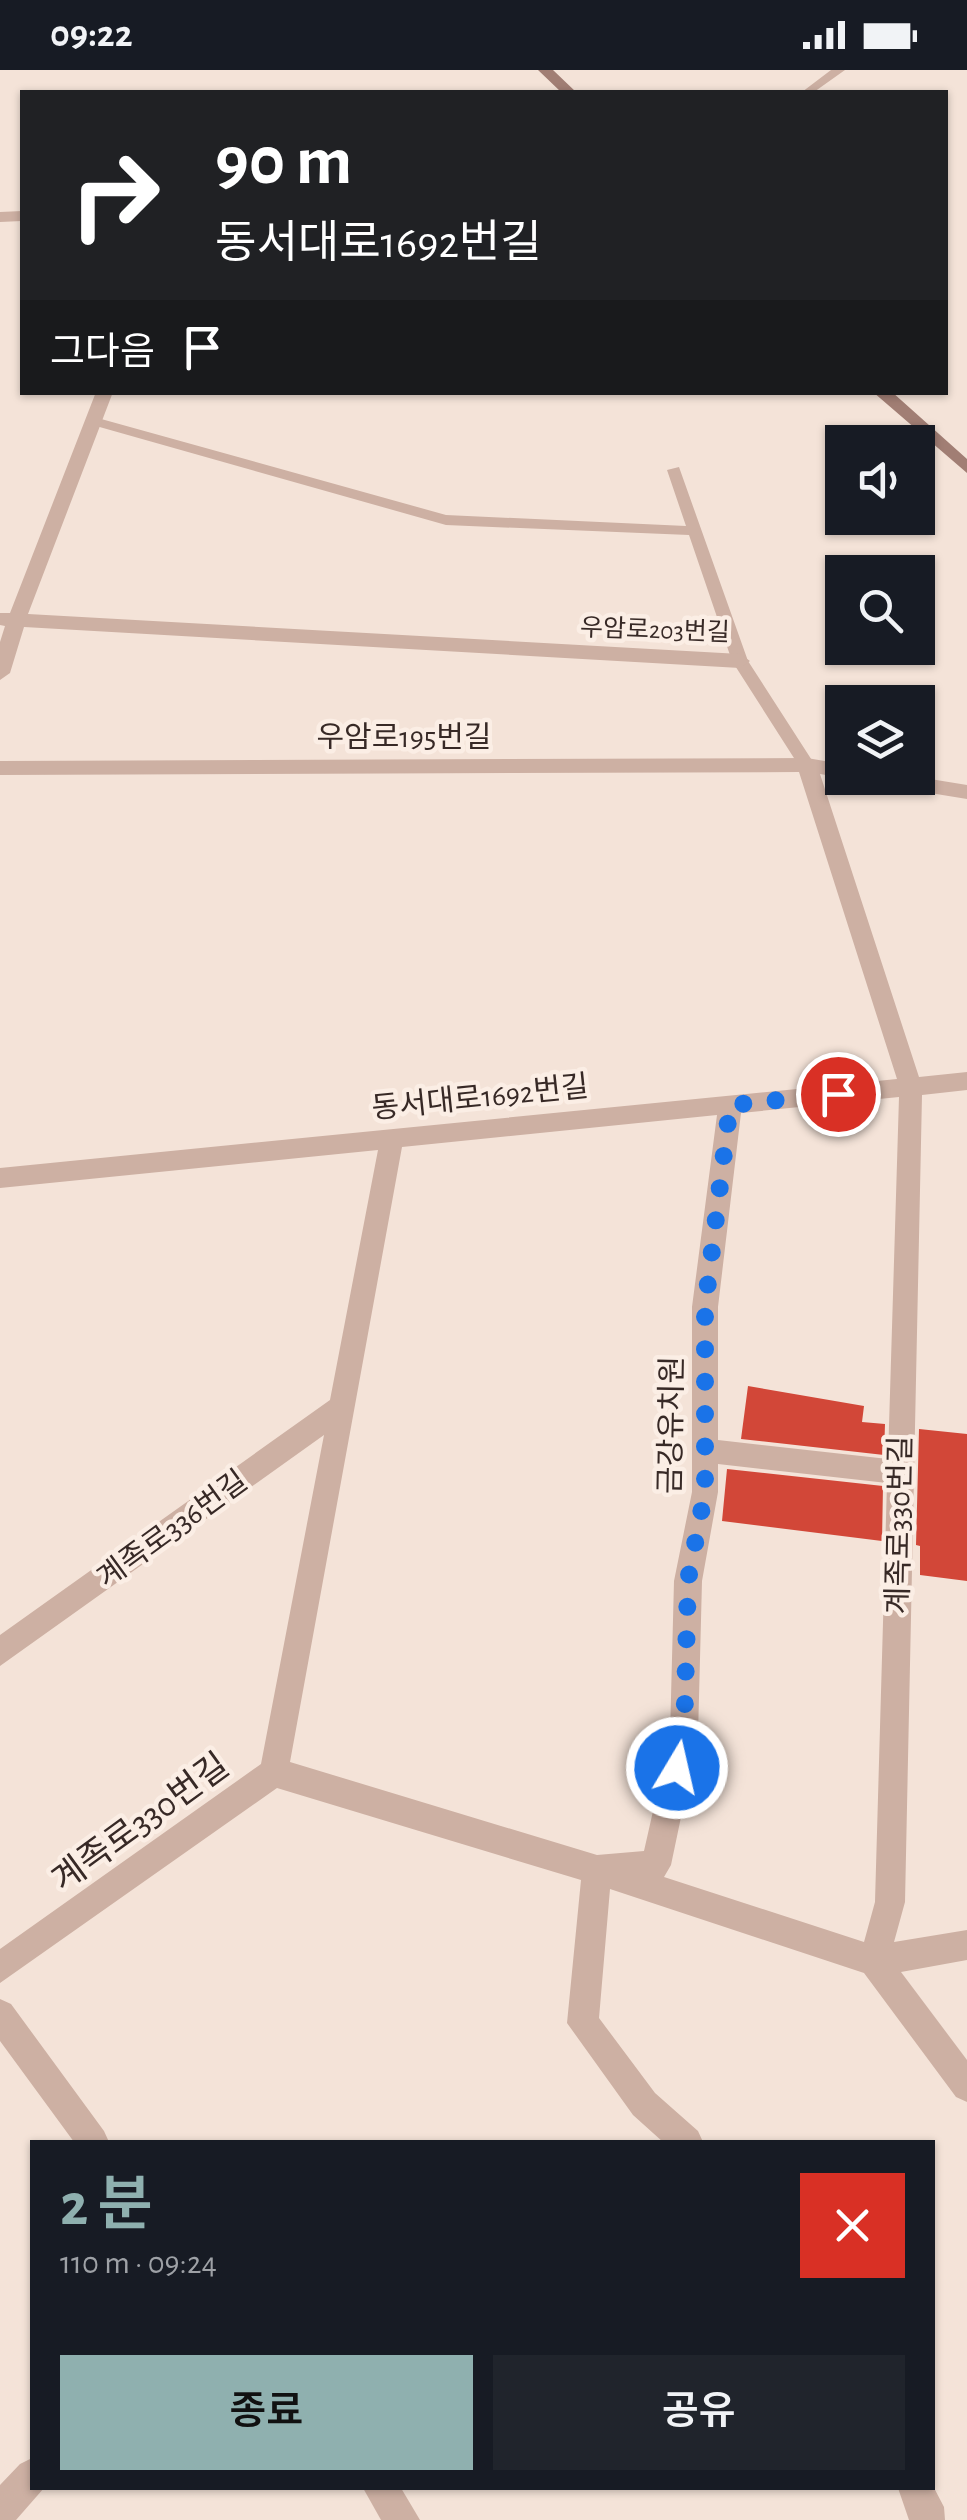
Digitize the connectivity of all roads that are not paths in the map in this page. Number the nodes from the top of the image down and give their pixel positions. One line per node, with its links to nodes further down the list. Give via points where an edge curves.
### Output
1 (545, 70): 3 (main road)
2 (839, 70): 4 (lane)
3 (567, 90)
4 (810, 90)
5 (104, 395): 7 (street)
6 (884, 395): 8 (main road)
7 (94, 421): 10 (lane, via 446,520); 11 (street)
8 (967, 468)
9 (674, 470): 10 (lane, 우암로203번길)
10 (695, 531): 12 (lane, 우암로203번길)
11 (8, 619): 12 (street, 우암로203번길); 13 (street)
12 (740, 660): 14 (lane)
13 (0, 673)
14 (807, 765): 15 (street, 우암로195번길); 16 (street, 우암로195번길); 20 (street)
15 (0, 768)
16 (825, 768)
17 (935, 787): 18 (street)
18 (967, 792)
19 (967, 1081): 20 (street, 동서대로1692번길)
20 (911, 1086): 21 (street, 동서대로1692번길); 26 (street, 계족로330번길)
21 (730, 1105): 22 (street, 동서대로1692번길); 25 (street, 금강유치원, via 705,1307)
22 (392, 1138): 23 (street, 동서대로1692번길); 24 (street, 계족로330번길)
23 (0, 1178)
24 (343, 1406): 27 (street, 계족로336번길); 28 (street, 계족로330번길)
25 (704, 1451): 26 (street); 29 (street, 금강유치원, via 705,1492 688,1580 684,1736 656,1865)
26 (900, 1472): 31 (street, 계족로330번길, via 890,1902)
27 (0, 1652)
28 (274, 1772): 29 (street, 계족로330번길); 32 (street, 계족로330번길)
29 (597, 1870): 31 (street, 계족로330번길); 36 (street, via 583,2023 644,2104)
30 (967, 1945): 31 (street)
31 (874, 1962): 34 (street)
32 (0, 1968)
33 (0, 2015): 35 (street)
34 (967, 2086)
35 (93, 2140)
36 (684, 2140)
37 (30, 2478): 40 (street)
38 (382, 2490): 41 (street)
39 (915, 2490): 42 (street)
40 (0, 2511)
41 (402, 2520)
42 (928, 2520)

